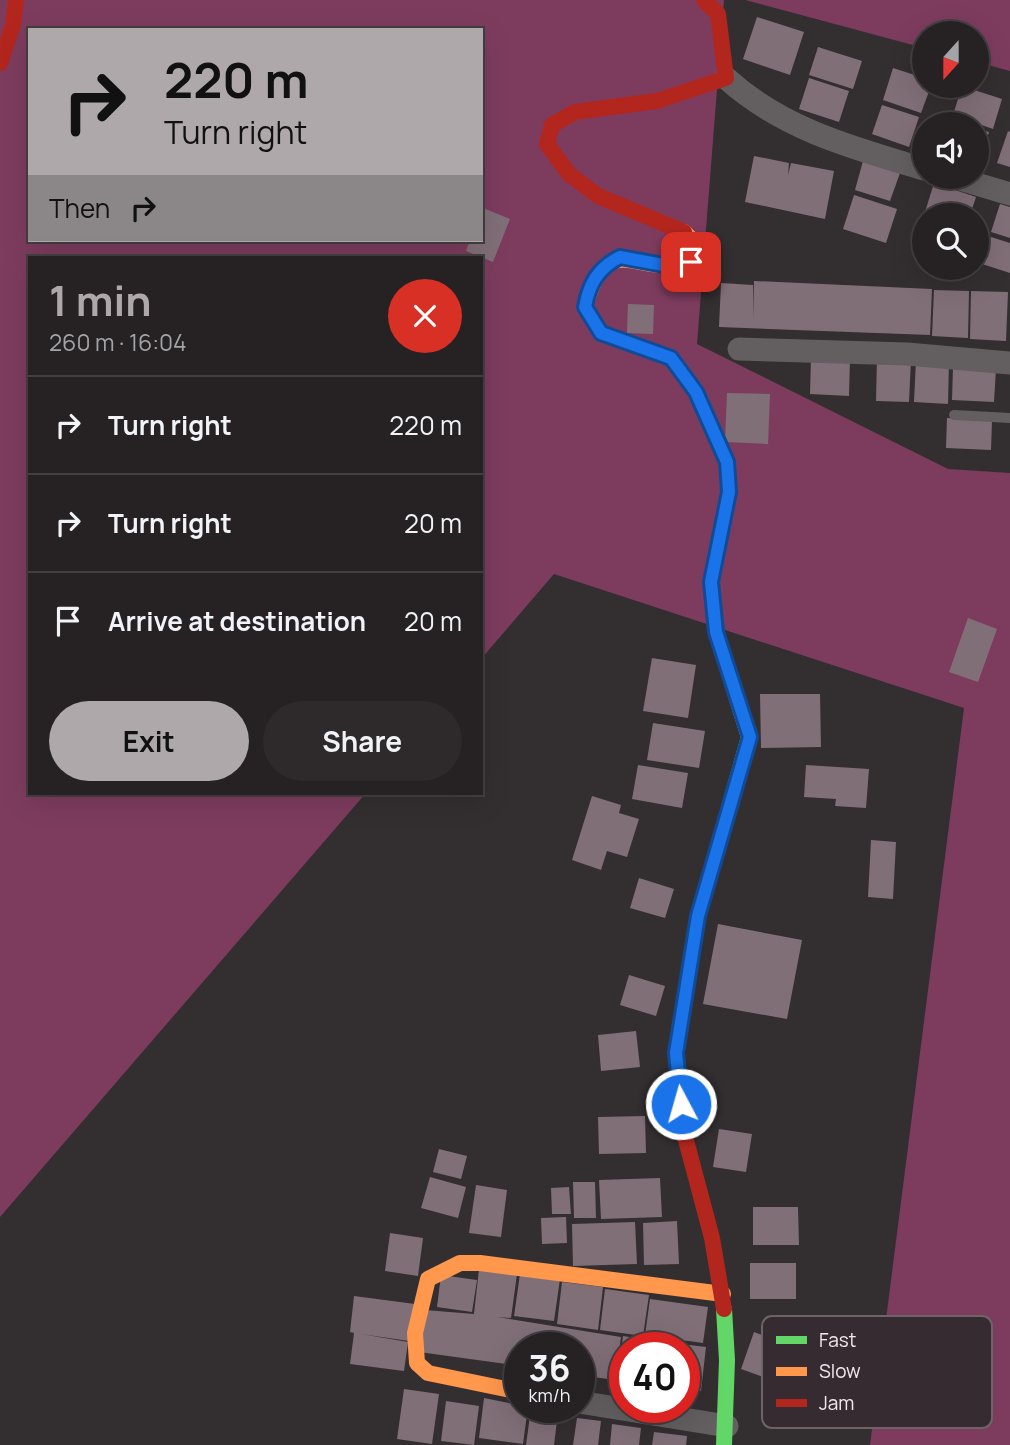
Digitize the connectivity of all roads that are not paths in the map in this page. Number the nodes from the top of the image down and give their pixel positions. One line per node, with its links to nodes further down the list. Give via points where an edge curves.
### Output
1 (16, 0): 3 (main road)
2 (704, 0): 4 (main road, via 718,14)
3 (0, 63)
4 (726, 78): 5 (street, via 751,101 801,129); 12 (main road, via 657,101 575,112 552,125 547,144 585,190 622,209 687,231 694,242 691,262 680,268 620,257 607,263 588,289 585,307 601,333 671,358 696,392 727,462 729,492 711,582 716,632 750,737 698,916 676,1053 683,1129)
5 (912, 165)
6 (989, 188): 7 (street)
7 (1010, 194)
8 (739, 349): 9 (street, via 907,354)
9 (1010, 363)
10 (954, 415): 11 (lane)
11 (1010, 418)
12 (723, 1294): 13 (main road, via 481,1263 460,1263 428,1279 413,1352 416,1364 428,1373); 15 (main road)
13 (504, 1389)
14 (595, 1406): 15 (street)
15 (726, 1436)

